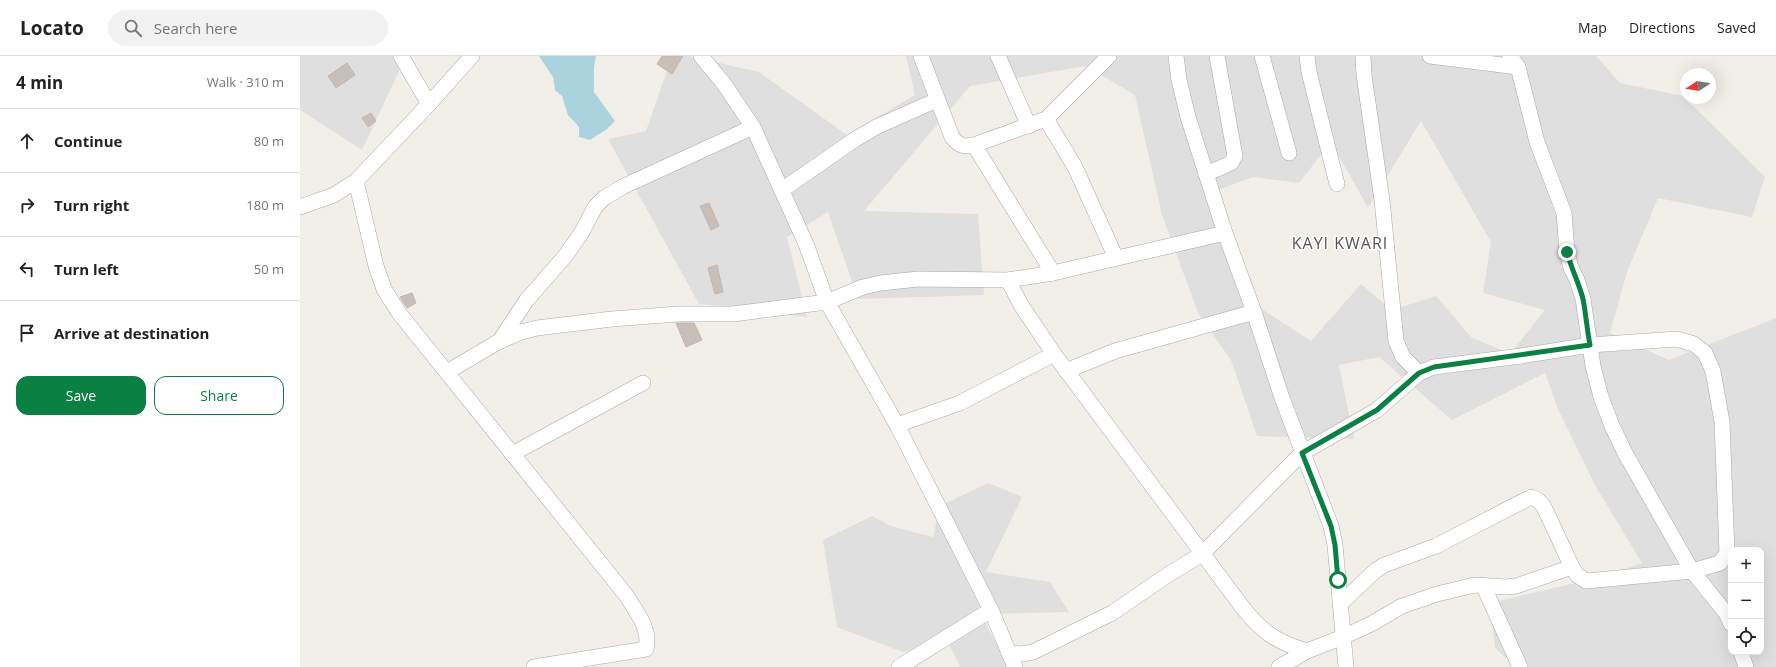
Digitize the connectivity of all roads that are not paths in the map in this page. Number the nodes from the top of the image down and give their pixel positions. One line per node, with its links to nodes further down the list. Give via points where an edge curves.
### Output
1 (401, 56): 15 (street)
2 (472, 56): 15 (street)
3 (701, 56): 18 (street, via 724,84)
4 (921, 56): 14 (street)
5 (998, 56): 17 (street)
6 (1109, 56): 16 (street)
7 (1176, 56): 21 (street, via 1188,117)
8 (1217, 56): 21 (street, via 1235,156 1231,163)
9 (1262, 56): 20 (street)
10 (1307, 56): 23 (street)
11 (1363, 56): 37 (street, via 1382,200 1396,341 1403,356)
12 (1430, 56): 13 (street)
13 (1514, 61): 33 (street, via 1537,142 1564,213 1567,252 1583,300)
14 (937, 100): 19 (street, via 952,137 964,147); 24 (street, via 878,126)
15 (429, 104): 22 (street)
16 (1046, 119): 17 (street); 27 (street, via 1075,167)
17 (1030, 126): 19 (street)
18 (753, 127): 24 (street); 32 (street, via 622,187 604,198 595,207 566,255 526,301)
19 (974, 145): 28 (street)
20 (1289, 153)
21 (1206, 174): 26 (street)
22 (356, 181): 25 (street, via 334,195); 36 (street, via 384,290 399,313)
23 (1337, 184)
24 (782, 190): 30 (street, via 806,244)
25 (300, 207)
26 (1225, 233): 27 (street); 31 (street)
27 (1116, 258): 28 (street)
28 (1053, 273): 29 (street)
29 (1008, 280): 30 (street, via 918,279 881,283 863,287); 34 (street, via 1021,305)
30 (827, 302): 32 (street, via 733,314 678,314 537,328); 39 (street)
31 (1254, 312): 35 (street, via 1115,351); 40 (street)
32 (498, 342): 36 (street)
33 (1590, 345): 37 (street, via 1434,367); 44 (street, via 1601,397 1612,426); 44 (street, via 1677,339 1694,344 1705,353 1714,371 1724,431 1727,553 1720,563)
34 (1054, 354): 35 (street); 39 (street, via 960,403)
35 (1066, 371): 42 (street)
36 (447, 372): 41 (street)
37 (1419, 373): 40 (street, via 1377,410)
38 (643, 383): 41 (street)
39 (897, 425): 47 (street)
40 (1302, 453): 42 (street); 46 (street, via 1331,526)
41 (512, 454): 53 (street, via 626,595 642,620 648,640 646,649)
42 (1202, 554): 50 (street, via 1257,625 1274,638); 51 (street, via 1102,618 1032,652)
43 (1572, 567): 44 (street, via 1577,575 1586,581); 45 (street, via 1516,586); 46 (street, via 1544,507 1531,497 1436,546 1384,565)
44 (1692, 571): 48 (street)
45 (1484, 585): 49 (street, via 1437,594 1402,606); 58 (street)
46 (1340, 604): 49 (street)
47 (991, 610): 51 (street); 54 (street)
48 (1729, 619)
49 (1343, 637): 50 (street); 57 (street)
50 (1307, 651): 56 (street)
51 (1009, 653): 55 (street)
52 (1742, 655): 59 (street)
53 (534, 667)
54 (899, 667)
55 (1015, 667)
56 (1279, 667)
57 (1346, 667)
58 (1520, 667)
59 (1746, 667)

